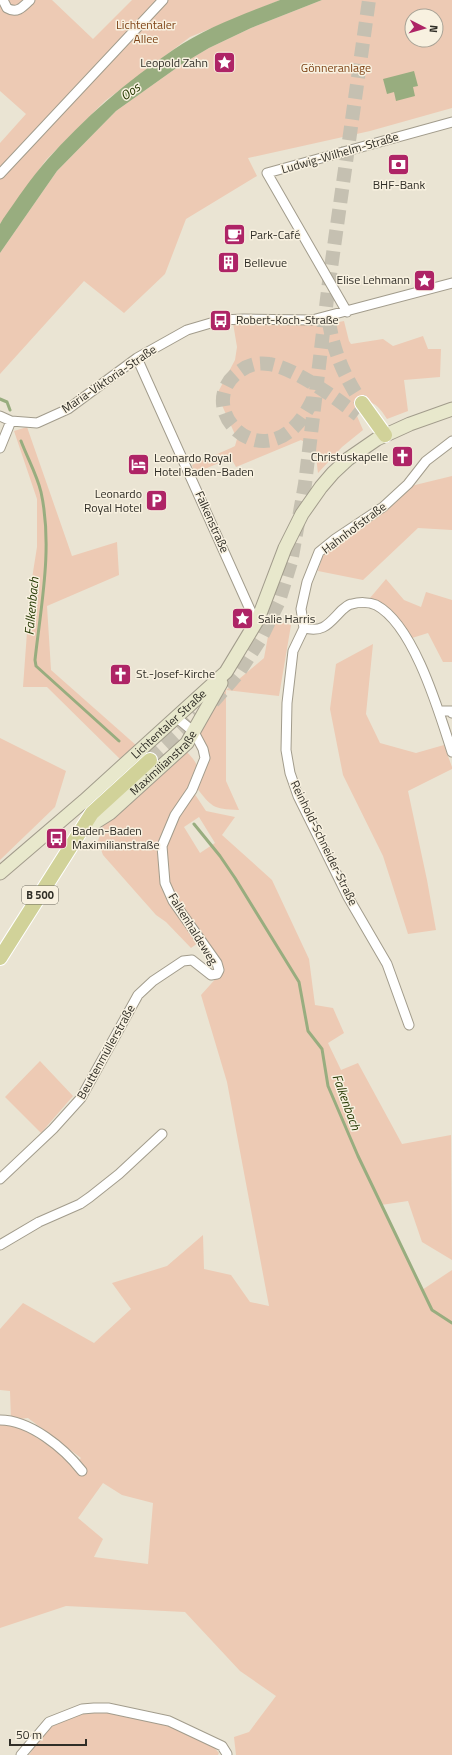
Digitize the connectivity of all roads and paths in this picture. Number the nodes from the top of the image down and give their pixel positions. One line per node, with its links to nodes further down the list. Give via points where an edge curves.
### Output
1 (3, 0): 2 (street, via 7,8 13,11 20,10)
2 (30, 0)
3 (163, 0): 5 (street)
4 (452, 122): 7 (street, Ludwig-Wilhelm-Straße, via 267,173)
5 (0, 174)
6 (452, 283): 7 (street, Maria-Viktoria-Straße)
7 (347, 312): 8 (street, Maria-Viktoria-Straße, via 312,320 221,320 187,330)
8 (137, 358): 12 (street, Maria-Viktoria-Straße, via 68,409 37,423); 16 (street, Falkenstraße, via 252,614)
9 (360, 409): 13 (main road, via 368,425)
10 (452, 409): 13 (main road, Lichtentaler Straße)
11 (0, 416): 12 (street, Maria-Viktoria-Straße)
12 (11, 421): 15 (street)
13 (381, 437): 16 (main road, Lichtentaler Straße, via 348,459 333,473 302,514 285,548)
14 (452, 441): 17 (street, Hahnhofstraße, via 426,461 408,484 383,507 335,538 319,552 307,582 301,609)
15 (0, 448)
16 (258, 619): 18 (main road, Lichtentaler Straße)
17 (304, 628): 19 (street, via 314,631 323,628 349,604 360,602 376,605 398,625 421,665); 29 (street, Reinhold-Schneider-Straße, via 293,651 287,703 286,750 290,773 298,796 348,897 387,964)
18 (226, 672): 21 (main road, Lichtentaler Straße); 22 (main road, Maximilianstraße)
19 (439, 711): 20 (street); 23 (street)
20 (452, 713)
21 (177, 718): 22 (street, Falkenhaldeweg); 26 (main road, Lichtentaler Straße)
22 (194, 732): 25 (main road, Maximilianstraße, via 187,743 110,813); 28 (street, Falkenhaldeweg, via 205,758 192,790 166,834 162,846 163,864 166,883 173,901 217,963)
23 (452, 752)
24 (150, 760): 25 (main road, Maximilianstraße / B 500, via 92,813)
25 (78, 833): 27 (main road, Maximilianstraße / B 500)
26 (0, 873)
27 (0, 958)
28 (219, 970): 31 (street, Beuttenmüllerstraße, via 217,974 211,975 192,960 183,961 153,981 138,995 81,1098)
29 (409, 1025)
30 (162, 1134): 32 (street, via 119,1174 85,1200 39,1222)
31 (0, 1180)
32 (0, 1245)
33 (0, 1420): 34 (street, via 11,1420 28,1426 70,1456)
34 (82, 1471)
35 (227, 1754): 36 (street, via 222,1746 170,1721 108,1708 94,1708 82,1709 49,1722)
36 (21, 1755)

